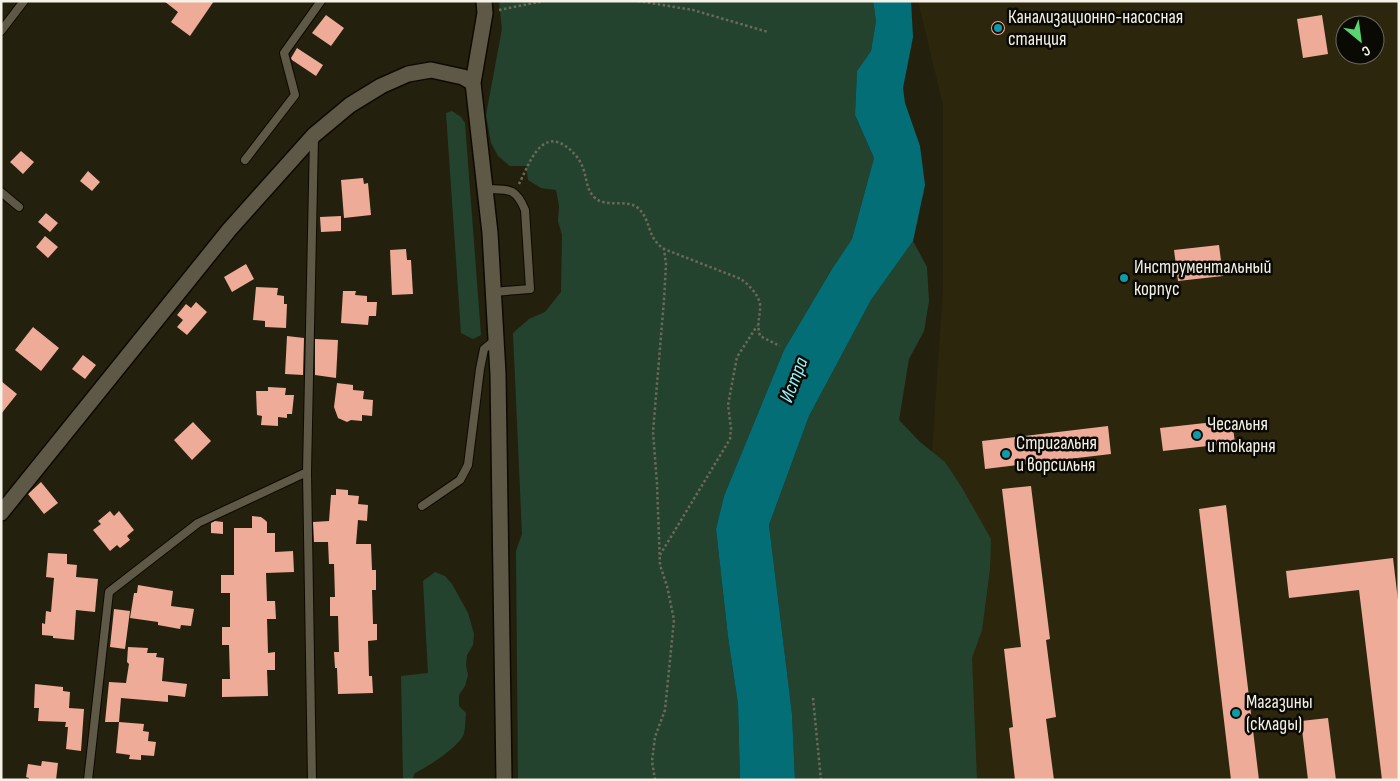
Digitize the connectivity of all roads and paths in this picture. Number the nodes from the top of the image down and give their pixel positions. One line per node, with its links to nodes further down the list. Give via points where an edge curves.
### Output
1 (24, 1): 6 (lane)
2 (321, 1): 10 (lane, via 284,54 295,95)
3 (544, 1): 5 (path)
4 (638, 1): 7 (path, via 693,10)
5 (485, 7): 8 (street)
6 (1, 31)
7 (768, 32)
8 (473, 84): 9 (street, via 463,77 432,70 408,74 381,86 350,106); 11 (street)
9 (314, 135): 20 (lane); 22 (street, via 229,230)
10 (245, 160)
11 (485, 189): 13 (lane); 16 (street)
12 (1, 192): 14 (lane)
13 (514, 192): 15 (path, via 538,148 546,142 557,141 575,155 583,168 588,189 595,198 636,206 656,244); 16 (lane, via 525,210 530,290)
14 (19, 207)
15 (664, 250): 17 (path, via 741,279 749,285 760,304); 23 (path, via 664,300 653,432)
16 (494, 292): 18 (street)
17 (757, 326): 19 (path, via 760,336); 23 (path, via 737,357 728,405 730,439)
18 (496, 338): 21 (lane, via 484,349 468,465 460,480); 27 (street)
19 (780, 346)
20 (307, 472): 25 (lane, via 198,524 110,592); 26 (lane)
21 (422, 506)
22 (1, 513)
23 (660, 556): 28 (path, via 674,620 665,710 655,737 652,761)
24 (813, 698): 29 (path)
25 (88, 780)
26 (312, 780)
27 (504, 780)
28 (655, 780)
29 (821, 780)

